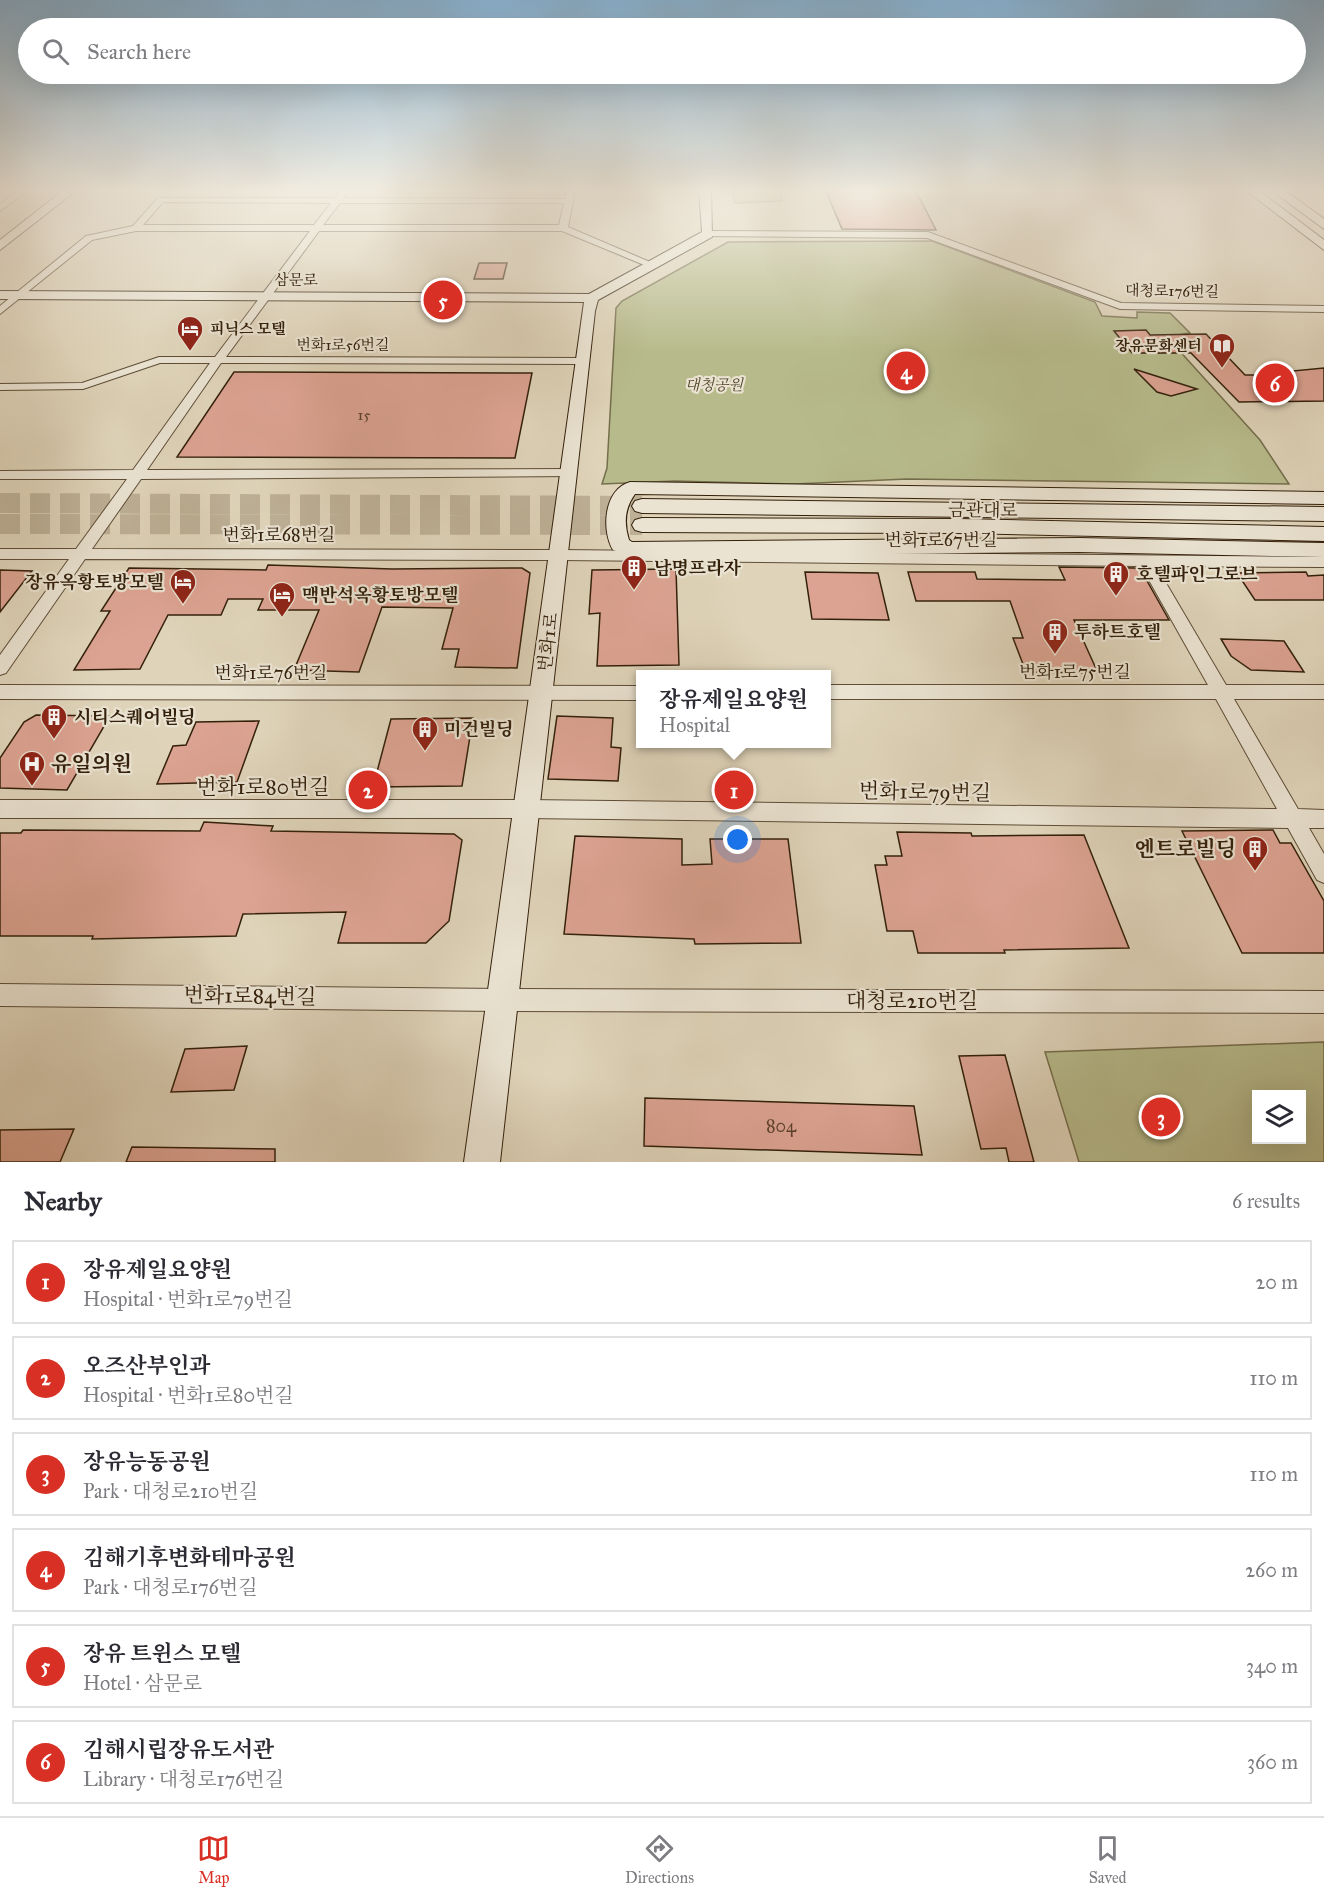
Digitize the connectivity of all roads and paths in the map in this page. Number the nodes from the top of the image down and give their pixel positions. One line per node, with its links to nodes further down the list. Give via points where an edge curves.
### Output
1 (83, 243): 7 (street)
2 (307, 243): 9 (street)
3 (600, 243): 6 (street)
4 (691, 243): 6 (main road)
5 (950, 243): 11 (street, 대청로176번길, via 1120,306)
6 (652, 265): 10 (main road)
7 (19, 295): 8 (main road, 삼문로); 9 (main road, 삼문로); 12 (street)
8 (0, 296)
9 (266, 297): 10 (main road, 삼문로); 13 (street)
10 (592, 298): 14 (main road, 번화1로)
11 (1324, 309)
12 (0, 311)
13 (218, 360): 14 (street, 번화1로56번길); 15 (street, 번화1로56번길, via 159,360 83,386); 18 (street)
14 (583, 361): 16 (main road, 번화1로)
15 (0, 387)
16 (569, 474): 18 (street); 28 (main road, 번화1로)
17 (0, 475): 18 (street)
18 (138, 475): 27 (street)
19 (1324, 498): 20 (main road)
20 (1228, 499): 21 (main road); 25 (main road, via 630,489 614,514 620,545 632,549 1079,545)
21 (1119, 512): 22 (main road, 금관대로); 23 (main road, 금관대로, via 642,516)
22 (1324, 514)
23 (1149, 530): 24 (main road, 금관대로); 25 (main road)
24 (1324, 534)
25 (1324, 548)
26 (0, 554): 27 (street, 번화1로68번길)
27 (80, 554): 28 (street, 번화1로68번길); 31 (street)
28 (559, 555): 29 (street, 번화1로67번길); 36 (main road, 번화1로)
29 (1145, 559): 30 (street, 번화1로67번길); 32 (street)
30 (1324, 562)
31 (0, 668)
32 (1220, 691): 34 (street, 번화1로75번길); 35 (street, 번화1로75번길); 40 (street)
33 (0, 692): 36 (street, 번화1로76번길)
34 (831, 692)
35 (1324, 692)
36 (542, 693): 37 (street); 39 (main road, 번화1로)
37 (636, 693)
38 (0, 808): 39 (street, 번화1로80번길)
39 (526, 809): 40 (street, 번화1로79번길); 44 (main road, 번화1로)
40 (1293, 819): 41 (street, 번화1로79번길); 42 (street)
41 (1324, 819)
42 (1324, 873)
43 (0, 995): 44 (street, 번화1로84번길)
44 (501, 1000): 45 (street, 대청로210번길); 46 (main road, 번화1로)
45 (1324, 1002)
46 (482, 1162)

